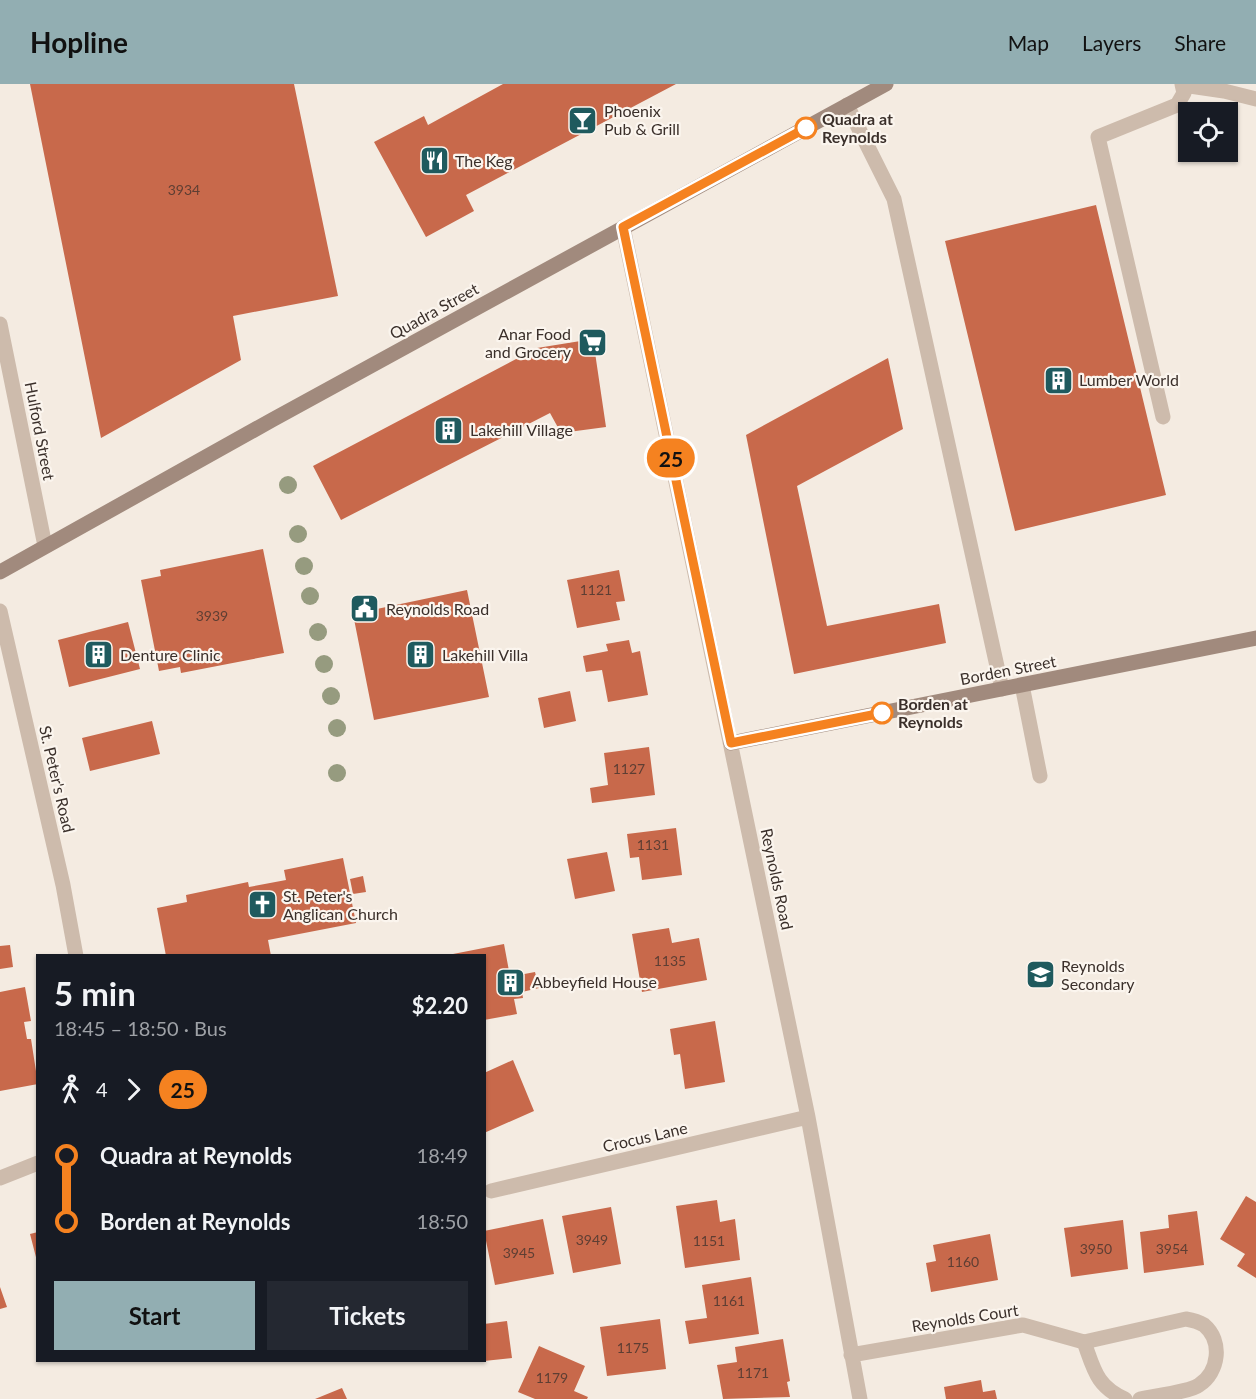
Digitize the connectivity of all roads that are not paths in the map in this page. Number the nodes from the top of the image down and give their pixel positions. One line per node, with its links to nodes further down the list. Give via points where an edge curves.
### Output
1 (886, 84): 4 (main road, Quadra Street)
2 (1183, 85): 3 (street); 7 (street, via 1184,93 1176,105 1098,137)
3 (1256, 99)
4 (847, 105): 5 (main road, Quadra Street); 13 (street, via 894,199)
5 (623, 227): 8 (main road, Quadra Street); 14 (street, Reynolds Road)
6 (0, 324): 8 (street, Hulford Street)
7 (1163, 417)
8 (45, 546): 9 (main road, Quadra Street)
9 (0, 572)
10 (0, 611): 16 (street, St. Peter's Road)
11 (1256, 638): 12 (main road, Borden Street)
12 (1022, 685): 13 (main road, Borden Street); 15 (street)
13 (1002, 689): 14 (main road, Borden Street)
14 (731, 743): 17 (street, Reynolds Road)
15 (1040, 776)
16 (76, 954)
17 (808, 1117): 20 (street, Crocus Lane); 22 (street, Reynolds Road)
18 (36, 1164): 19 (street)
19 (0, 1178)
20 (491, 1191)
21 (1084, 1342): 22 (street, Reynolds Court, via 1023,1325); 24 (street, via 1098,1377 1109,1392); 25 (street, Reynolds Court, via 1186,1318 1203,1324 1214,1338 1217,1358 1210,1375 1198,1386)
22 (851, 1355): 23 (street, Reynolds Road)
23 (860, 1399)
24 (1125, 1399)
25 (1140, 1399)

